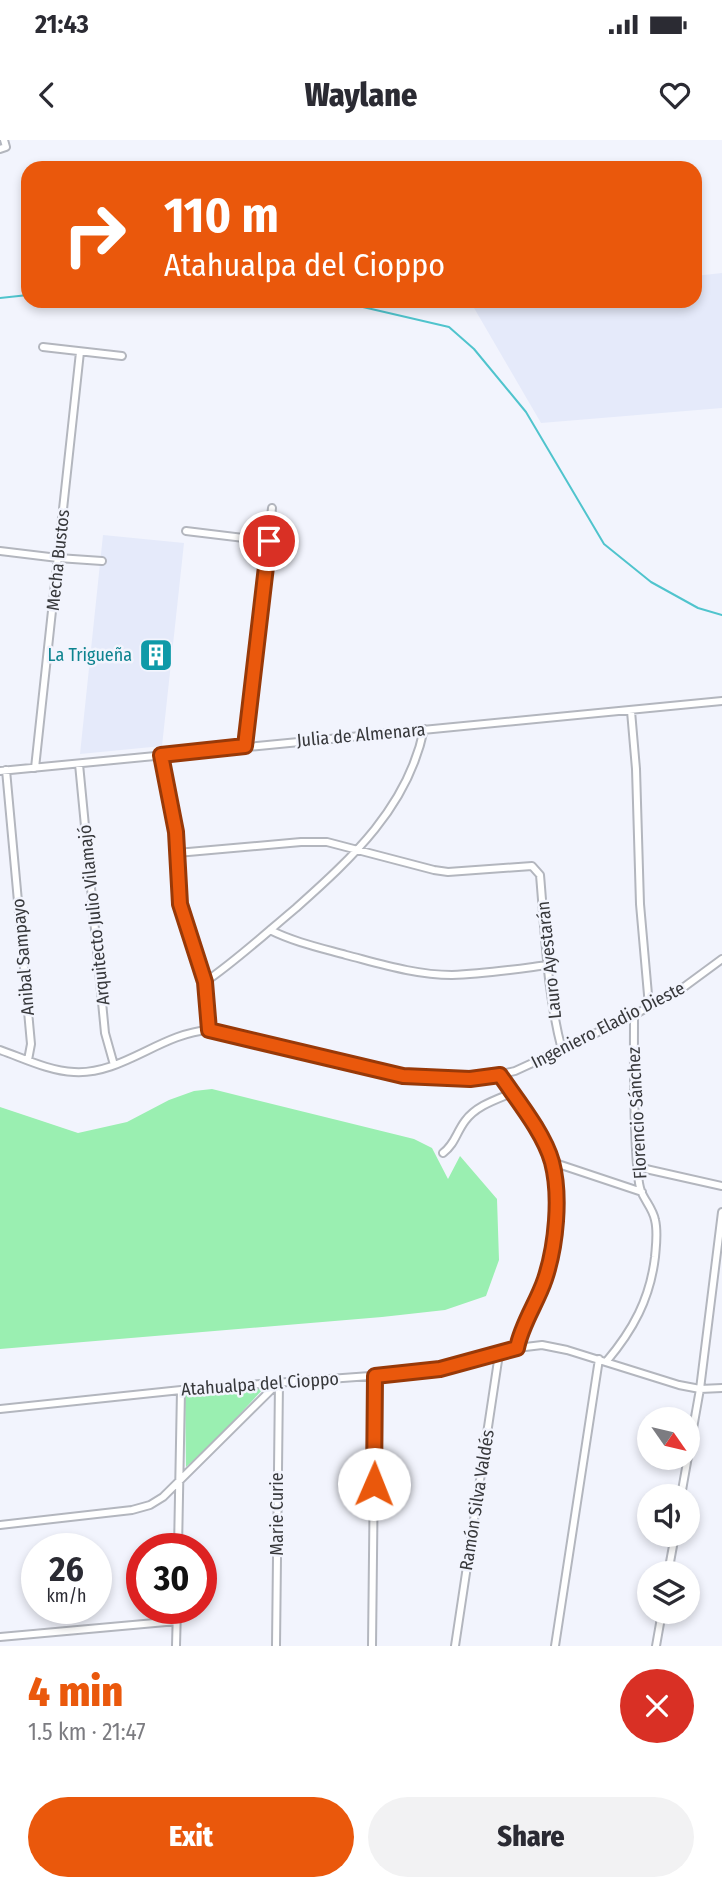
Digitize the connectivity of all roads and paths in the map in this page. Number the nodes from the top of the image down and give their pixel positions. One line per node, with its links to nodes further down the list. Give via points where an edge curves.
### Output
1 (43, 347): 2 (street)
2 (80, 352): 3 (street); 8 (street, Mecha Bustos)
3 (122, 356)
4 (272, 508): 6 (street)
5 (186, 531): 6 (street)
6 (269, 541): 13 (street)
7 (0, 551): 8 (street)
8 (58, 558): 9 (street); 16 (street, Mecha Bustos)
9 (102, 561)
10 (722, 701): 11 (street, Julia de Almenara)
11 (631, 711): 12 (street, Julia de Almenara); 24 (street)
12 (424, 729): 13 (street, Julia de Almenara); 18 (street, via 407,780)
13 (245, 746): 14 (street, Julia de Almenara)
14 (161, 755): 15 (street, Julia de Almenara); 19 (street)
15 (79, 764): 16 (street, Julia de Almenara); 30 (street, Arquitecto Julio Vilamajó, via 105,1033)
16 (35, 768): 17 (street, Julia de Almenara)
17 (3, 770): 29 (street, Anibal Sampayo, via 31,1044)
18 (359, 849): 19 (street, via 301,842); 20 (street); 22 (street, Lauro Ayestarán, via 448,872 526,864 538,870)
19 (177, 853): 23 (street, via 180,904)
20 (270, 930): 22 (street, via 324,949 419,972 451,975); 23 (street)
21 (722, 959): 24 (street, Ingeniero Eladio Dieste)
22 (548, 965): 27 (street, Lauro Ayestarán)
23 (205, 982): 26 (street)
24 (649, 1006): 25 (street, Ingeniero Eladio Dieste)
25 (634, 1015): 27 (street, Ingeniero Eladio Dieste); 35 (street, Florencio Sánchez)
26 (209, 1030): 30 (street, Ingeniero Eladio Dieste, via 174,1038); 31 (street, Ingeniero Eladio Dieste, via 403,1076 470,1079)
27 (562, 1050): 31 (street, Ingeniero Eladio Dieste)
28 (0, 1051): 29 (street, Ingeniero Eladio Dieste)
29 (28, 1060): 30 (street, Ingeniero Eladio Dieste, via 73,1072)
30 (114, 1065)
31 (500, 1075): 32 (street)
32 (512, 1093): 33 (street, via 475,1111); 34 (street)
33 (443, 1153)
34 (552, 1163): 37 (street); 39 (street, via 556,1219 551,1259)
35 (637, 1167): 36 (street); 37 (street, Florencio Sánchez)
36 (722, 1186)
37 (642, 1192): 41 (street, Florencio Sánchez, via 657,1230 651,1283 623,1341)
38 (722, 1212): 45 (street)
39 (517, 1348): 40 (street, Atahualpa del Cioppo); 41 (street, Atahualpa del Cioppo, via 542,1345)
40 (499, 1354): 42 (street, Atahualpa del Cioppo, via 440,1369); 59 (street, Ramón Silva Valdés)
41 (602, 1360): 45 (street, Atahualpa del Cioppo); 60 (street, Florencio Sánchez)
42 (375, 1376): 43 (street, Atahualpa del Cioppo); 58 (street)
43 (278, 1382): 46 (street, Atahualpa del Cioppo); 48 (street); 57 (street, Marie Curie)
44 (722, 1388): 45 (street, Atahualpa del Cioppo)
45 (700, 1389): 49 (street)
46 (181, 1390): 47 (street, Atahualpa del Cioppo); 48 (street)
47 (0, 1409)
48 (180, 1482): 50 (street, via 157,1501 132,1510); 51 (street)
49 (683, 1484)
50 (0, 1525)
51 (178, 1533)
52 (144, 1624): 55 (street)
53 (177, 1624): 56 (street)
54 (660, 1624): 61 (street)
55 (0, 1637)
56 (176, 1646)
57 (276, 1646)
58 (372, 1646)
59 (455, 1646)
60 (555, 1646)
61 (656, 1646)

